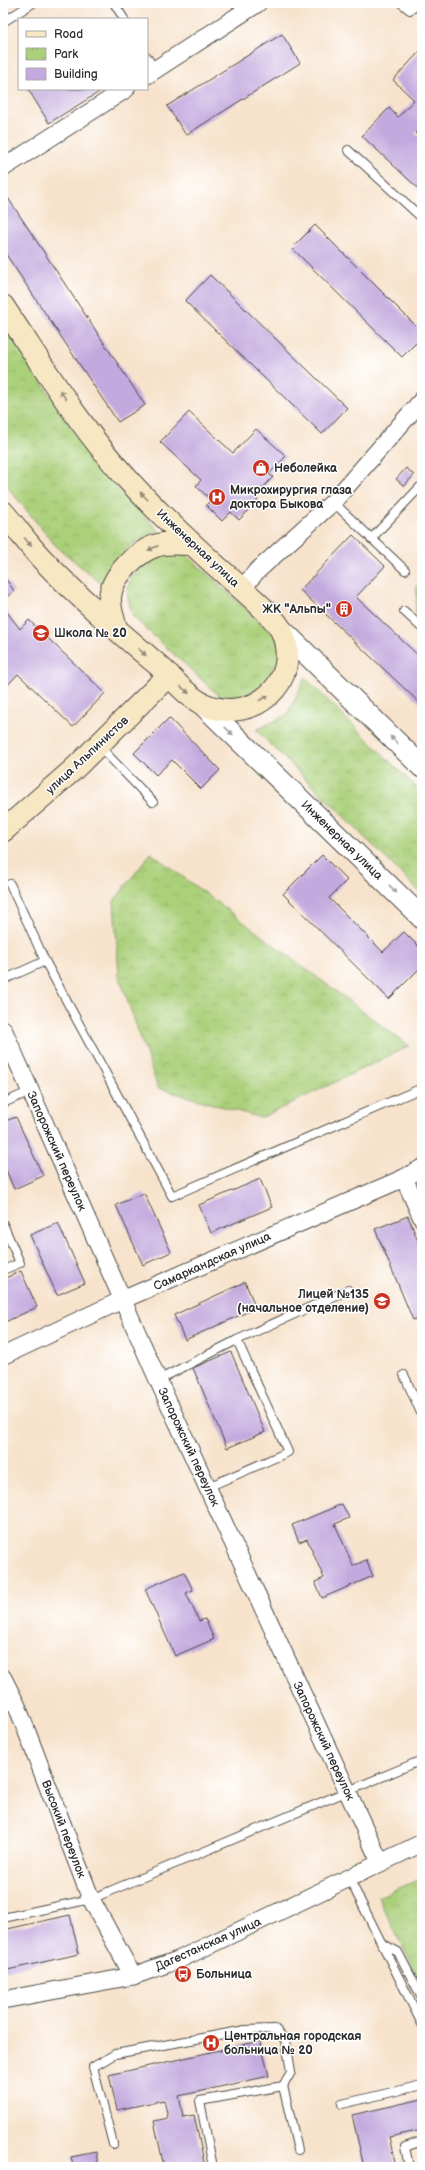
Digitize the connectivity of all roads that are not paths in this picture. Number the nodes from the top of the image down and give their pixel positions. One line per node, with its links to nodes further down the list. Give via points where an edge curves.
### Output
1 (33, 3): 7 (lane)
2 (114, 3): 6 (lane)
3 (258, 3): 8 (street)
4 (401, 3): 5 (lane, via 410,10)
5 (421, 3)
6 (123, 18)
7 (3, 22)
8 (150, 67)
9 (124, 90): 11 (street)
10 (348, 150): 12 (lane)
11 (4, 166)
12 (422, 218)
13 (3, 306): 19 (main road, Инженерная улица, one-way to 13, via 130,482 86,430)
14 (422, 400): 16 (street)
15 (420, 487): 18 (lane)
16 (333, 502): 18 (lane); 21 (street, via 256,572)
17 (3, 512): 23 (main road, Инженерная улица, one-way to 23, via 41,558)
18 (371, 539): 20 (lane)
19 (191, 544): 21 (main road, Инженерная улица); 23 (main road, one-way to 23, via 162,544 129,562 114,581 110,600)
20 (405, 570)
21 (242, 590): 25 (main road, Инженерная улица)
22 (404, 611): 24 (lane)
23 (116, 628): 26 (main road, Инженерная улица, one-way to 26)
24 (422, 628)
25 (281, 629): 27 (main road, one-way to 25, via 225,712 241,710 270,695 288,664 287,647); 29 (street, Инженерная улица, one-way to 25)
26 (169, 675): 27 (main road, Инженерная улица, one-way to 27); 28 (main road, улица Альпинистов)
27 (201, 703): 33 (street, Инженерная улица, one-way to 33)
28 (99, 745): 30 (lane); 31 (main road, улица Альпинистов)
29 (422, 767)
30 (153, 802)
31 (3, 832)
32 (10, 884): 34 (lane)
33 (422, 918)
34 (45, 962): 35 (lane); 37 (lane, via 172,1196)
35 (3, 980)
36 (3, 1028): 38 (street, Запорожский переулок)
37 (422, 1088)
38 (31, 1091): 39 (lane); 46 (street, Запорожский переулок)
39 (3, 1103)
40 (422, 1168): 41 (street, Самаркандская улица)
41 (404, 1178): 42 (street); 46 (street, Самаркандская улица)
42 (422, 1218)
43 (3, 1224): 44 (lane, via 20,1262)
44 (3, 1270)
45 (348, 1290): 47 (lane)
46 (122, 1300): 48 (street, Самаркандская улица); 50 (street, Запорожский переулок)
47 (237, 1340): 50 (lane); 52 (lane, via 288,1452)
48 (3, 1356)
49 (404, 1375): 51 (lane)
50 (158, 1380): 52 (street, Запорожский переулок)
51 (422, 1415)
52 (208, 1488): 56 (street, Запорожский переулок)
53 (3, 1678): 54 (street, Высокий переулок)
54 (10, 1706): 60 (street, Высокий переулок)
55 (422, 1760): 56 (lane)
56 (348, 1792): 58 (street, Запорожский переулок); 60 (lane)
57 (422, 1843): 58 (street, Дагестанская улица)
58 (380, 1862): 59 (street, Дагестанская улица)
59 (349, 1878): 62 (lane); 63 (street, Дагестанская улица, via 178,1960)
60 (91, 1899): 61 (lane); 63 (street, Высокий переулок)
61 (3, 1918)
62 (383, 1944): 64 (lane, via 398,1952); 66 (lane)
63 (133, 1976): 65 (street, Дагестанская улица)
64 (422, 1998)
65 (3, 2000)
66 (422, 2024)
67 (422, 2085): 69 (lane)
68 (283, 2086): 71 (lane, via 291,2072 286,2041 275,2029 245,2030 115,2054 93,2067); 72 (lane); 73 (lane, via 200,2101)
69 (342, 2104)
70 (422, 2141): 74 (lane, via 405,2147)
71 (113, 2144)
72 (298, 2150)
73 (213, 2167)
74 (409, 2167)

